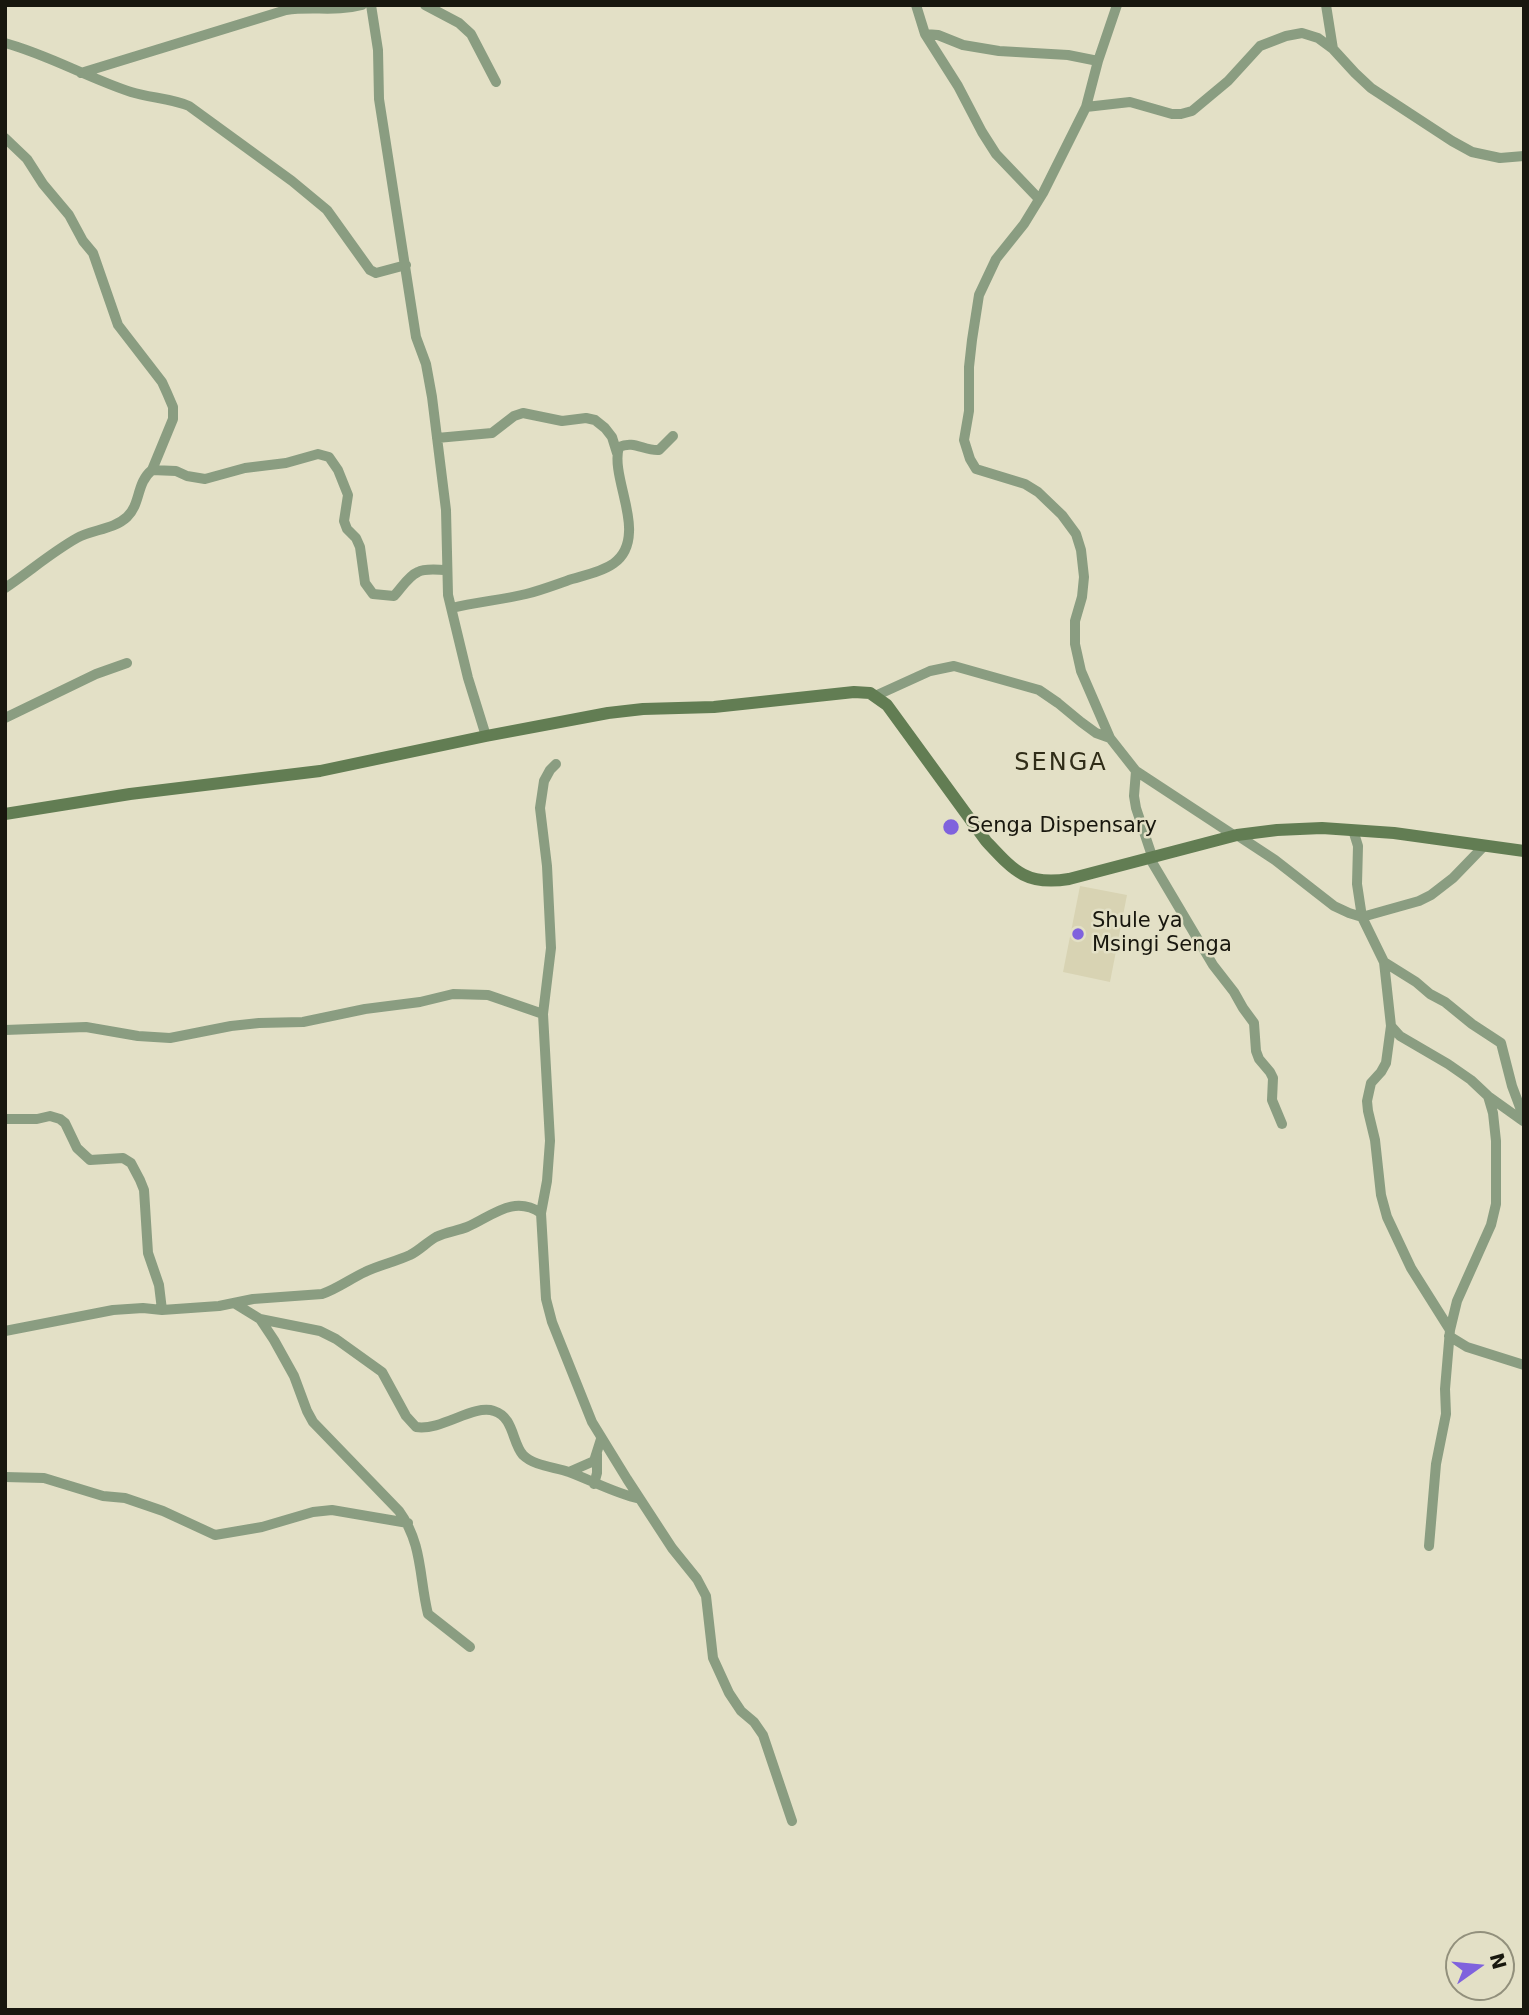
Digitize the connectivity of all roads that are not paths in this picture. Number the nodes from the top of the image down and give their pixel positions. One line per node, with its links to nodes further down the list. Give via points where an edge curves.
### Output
1 (362, 5): 11 (street, via 286,10)
2 (371, 5): 17 (street, via 382,122)
3 (425, 5): 12 (street, via 471,34)
4 (916, 5): 7 (street)
5 (1117, 5): 10 (street)
6 (1326, 5): 9 (street)
7 (925, 34): 10 (street, via 999,51); 16 (street, via 996,154)
8 (5, 43): 11 (street)
9 (1334, 49): 13 (street, via 1303,33 1269,42 1199,106 1181,114 1130,102); 15 (street, via 1371,88 1452,141 1472,152 1500,158)
10 (1098, 61): 13 (street)
11 (81, 73): 17 (street, via 188,106 327,211 370,270)
12 (496, 82)
13 (1086, 107): 16 (street)
14 (5, 138): 21 (street, via 69,215 101,270 118,325 167,393 173,419)
15 (1524, 156)
16 (1039, 200): 29 (street, via 996,259 979,295 964,440 976,469 1038,492 1076,534 1084,577 1074,621 1075,644 1081,671)
17 (406, 265): 19 (street)
18 (673, 436): 20 (street, via 659,450 629,444 619,447)
19 (437, 438): 20 (street, via 492,433 523,413 562,421 586,418 605,428); 22 (street, via 446,510)
20 (617, 453): 24 (street, via 630,529 626,550 615,562 559,585)
21 (152, 470): 22 (street, via 205,479 321,454 329,457 345,485 344,521 360,547 365,583 373,594 394,596 419,571); 23 (street, via 124,520 77,538)
22 (446, 570): 24 (street)
23 (5, 588)
24 (452, 608): 28 (street)
25 (127, 663): 27 (street)
26 (875, 696): 28 (street, via 854,692 608,713); 29 (street, via 930,671 954,666 1039,690 1096,733); 37 (street, via 887,705 986,841 1031,880 1059,881)
27 (5, 718)
28 (486, 736): 32 (street, via 320,771)
29 (1110, 738): 31 (street)
30 (556, 764): 40 (street, via 544,781 540,808 551,948)
31 (1136, 771): 34 (street); 37 (street, via 1134,796)
32 (5, 814)
33 (1353, 830): 34 (street, via 1277,830); 35 (street); 38 (street)
34 (1236, 836): 37 (street); 38 (street, via 1334,906)
35 (1484, 846): 36 (street); 38 (street, via 1431,895)
36 (1524, 851)
37 (1150, 857): 46 (street, via 1213,965 1254,1023 1256,1051 1273,1078 1272,1100)
38 (1362, 917): 39 (street)
39 (1384, 962): 41 (street); 45 (street, via 1501,1043)
40 (543, 1014): 42 (street, via 488,995 453,994 303,1023 231,1026 170,1038 86,1027); 47 (street, via 550,1140)
41 (1391, 1026): 43 (street); 52 (street, via 1385,1063 1371,1083 1367,1101 1381,1195 1411,1268)
42 (5, 1030)
43 (1488, 1096): 45 (street); 52 (street, via 1496,1141 1496,1204 1492,1224 1457,1301)
44 (5, 1119): 49 (street, via 61,1119 77,1148 90,1160 123,1158 131,1163 144,1190 148,1253)
45 (1524, 1120)
46 (1282, 1124)
47 (541, 1213): 48 (street, via 524,1206 493,1212 322,1294); 54 (street, via 545,1299)
48 (233, 1303): 49 (street); 50 (street)
49 (162, 1310): 51 (street, via 113,1310)
50 (260, 1319): 56 (street, via 337,1339 382,1372 416,1427 436,1427 494,1410 510,1426 523,1455); 60 (street, via 313,1422)
51 (5, 1331)
52 (1450, 1333): 53 (street, via 1467,1347); 61 (street, via 1446,1414 1436,1464)
53 (1524, 1365)
54 (601, 1439): 55 (street); 59 (street)
55 (597, 1454): 56 (street, via 589,1465); 58 (street)
56 (569, 1472): 58 (street)
57 (5, 1477): 60 (street, via 44,1478 125,1498 215,1535 332,1510)
58 (594, 1484): 59 (street)
59 (640, 1499): 63 (street, via 706,1596 713,1658 735,1702 763,1735)
60 (408, 1523): 62 (street, via 428,1614)
61 (1429, 1546)
62 (470, 1647)
63 (792, 1821)

